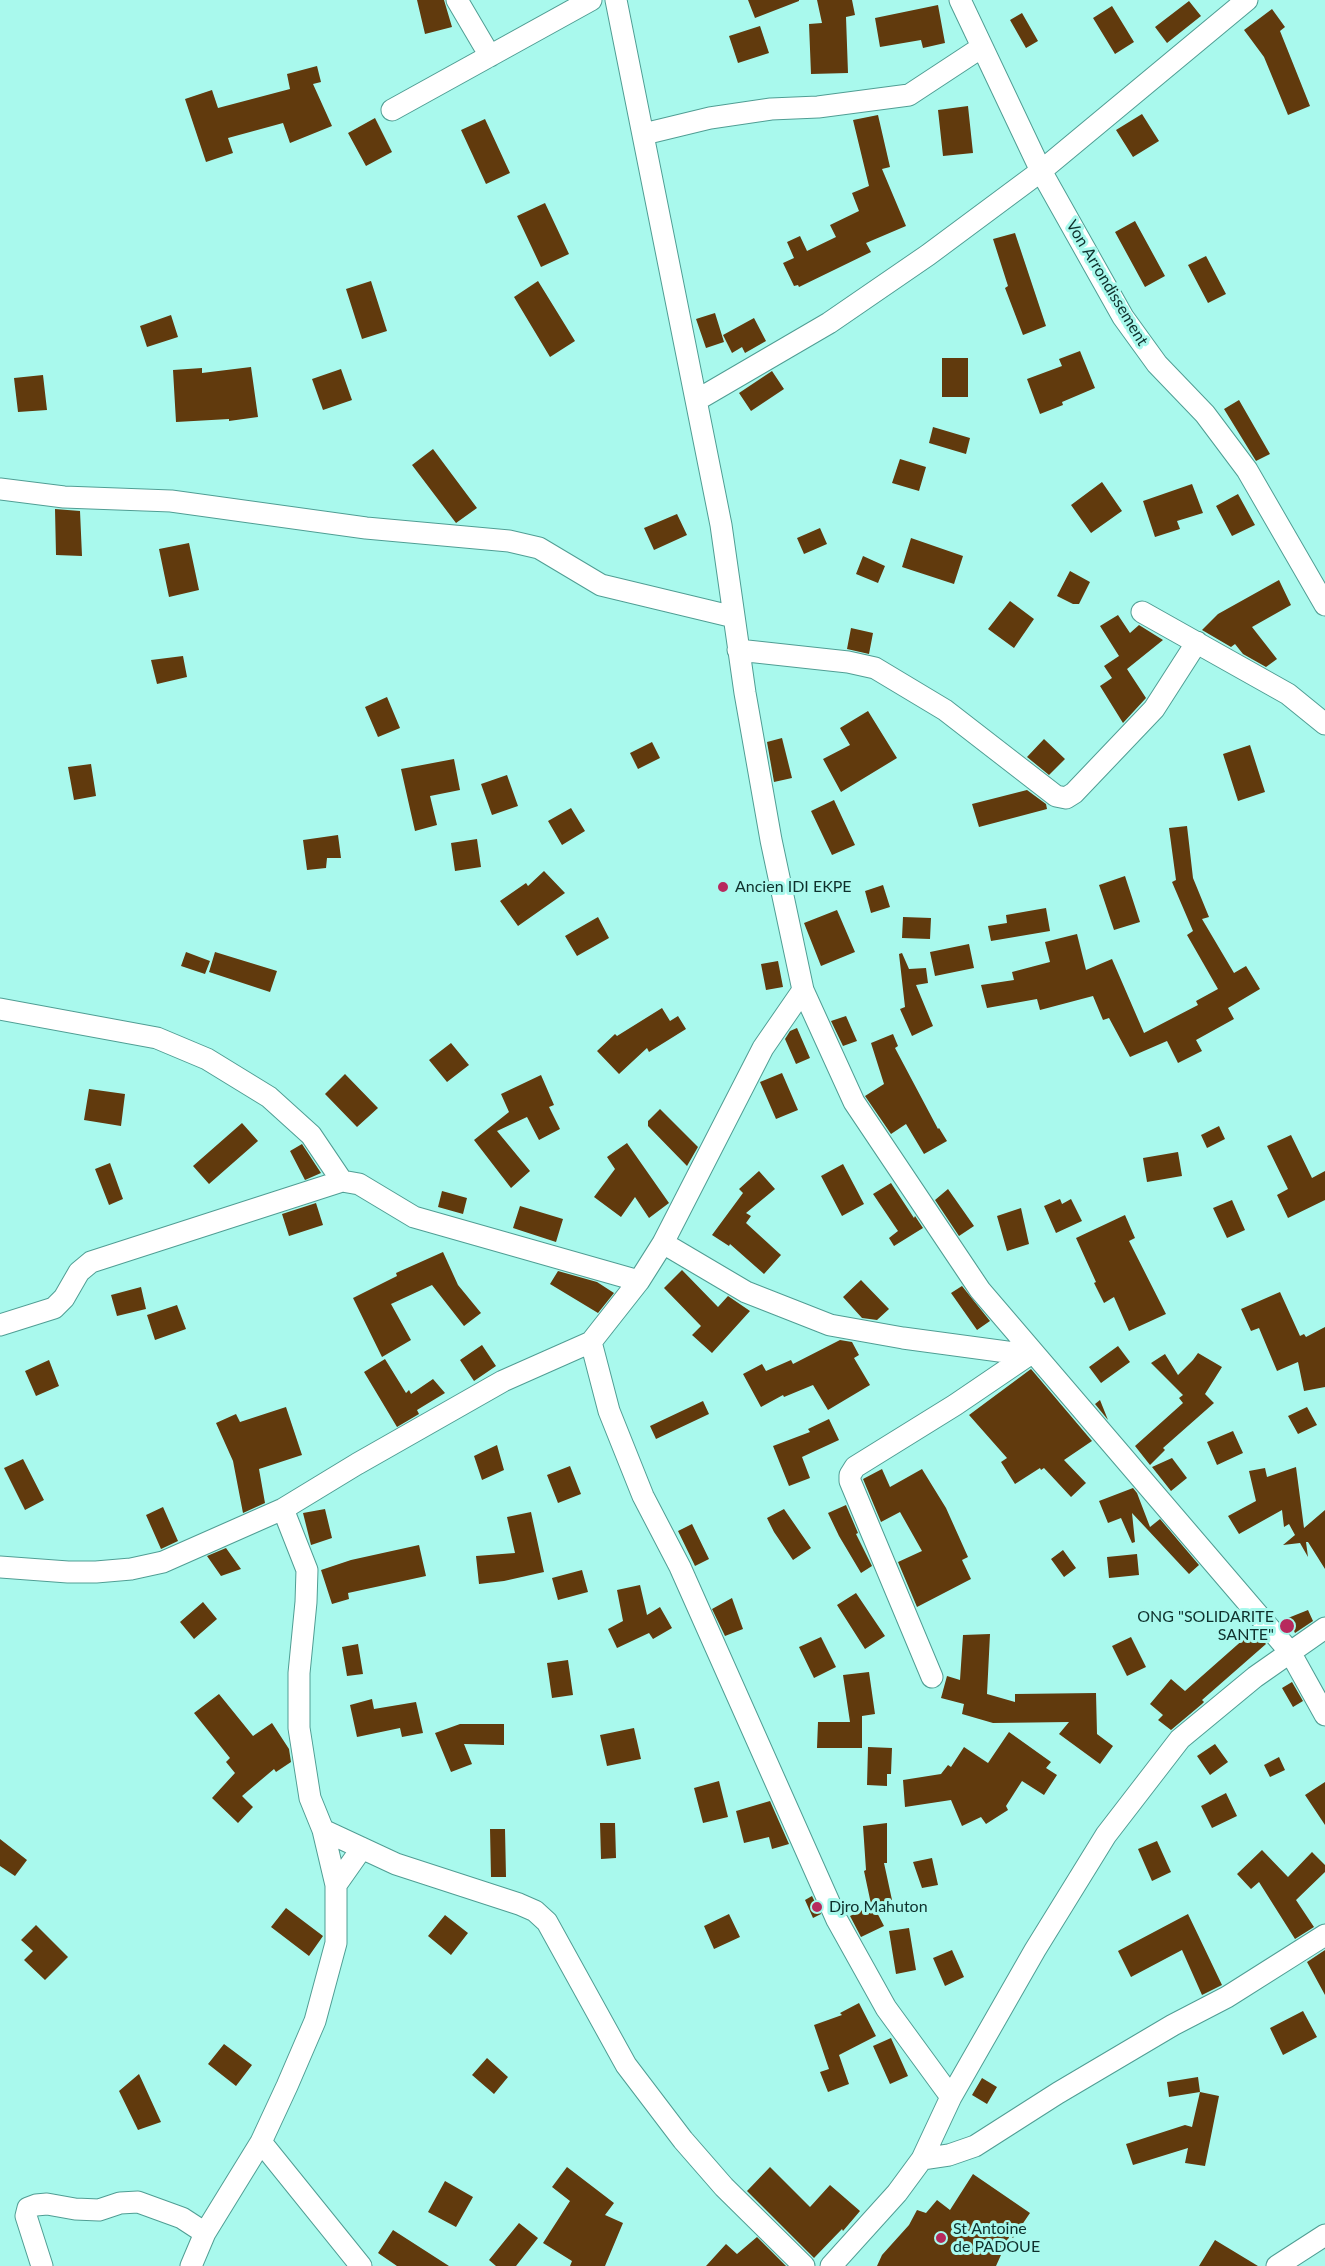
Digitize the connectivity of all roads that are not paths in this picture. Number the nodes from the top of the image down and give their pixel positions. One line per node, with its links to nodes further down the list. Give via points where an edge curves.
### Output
1 (458, 0): 7 (street)
2 (591, 0): 7 (street)
3 (616, 0): 9 (street)
4 (960, 0): 6 (street, Von Arrondissement)
5 (1247, 0): 10 (street)
6 (982, 47): 9 (street, via 909,95 771,109); 10 (street, Von Arrondissement)
7 (490, 56): 8 (street)
8 (392, 110)
9 (644, 134): 11 (street)
10 (1041, 171): 11 (street, via 872,294); 13 (street, Von Arrondissement, via 1124,317 1157,364 1206,414 1247,470)
11 (697, 400): 15 (street)
12 (0, 489): 15 (street, via 64,497 171,501 366,528 510,541 539,548 601,585)
13 (1325, 605)
14 (1142, 612): 16 (street)
15 (734, 617): 17 (street)
16 (1197, 642): 17 (street, via 1154,709 1066,798 1056,796 945,710 875,668); 18 (street, via 1288,694)
17 (738, 650): 19 (street, via 771,840)
18 (1325, 724)
19 (803, 990): 22 (street, via 763,1048); 26 (street, via 854,1102 980,1290)
20 (0, 1009): 21 (street, via 157,1038 207,1059 269,1097 311,1136)
21 (342, 1181): 23 (street, via 358,1184 414,1217); 24 (street, via 91,1262 79,1272 54,1308)
22 (663, 1243): 23 (street); 26 (street, via 746,1292 830,1325)
23 (639, 1281): 25 (street)
24 (0, 1325)
25 (591, 1342): 27 (street, via 503,1381); 37 (street, via 609,1411 643,1496 680,1567 837,1920 886,2008)
26 (1031, 1354): 30 (street); 31 (street, via 855,1467 850,1475)
27 (283, 1509): 28 (street, via 163,1562 131,1569 68,1572); 33 (street, via 307,1570 299,1728 310,1798)
28 (0, 1567)
29 (1325, 1628): 30 (street)
30 (1290, 1652): 32 (street); 37 (street, via 1180,1739 1106,1835)
31 (932, 1677)
32 (1325, 1715)
33 (323, 1830): 34 (street); 35 (street)
34 (362, 1848): 35 (street); 45 (street, via 396,1864 519,1904 547,1922 626,2065 661,2112 723,2187)
35 (336, 1885): 38 (street, via 336,1943 315,2021)
36 (1325, 1935): 39 (street, via 975,2146)
37 (951, 2097): 39 (street)
38 (261, 2142): 40 (street); 44 (street)
39 (922, 2159): 46 (street)
40 (205, 2233): 42 (street, via 182,2218 138,2202 99,2210 36,2205 28,2208 26,2216); 43 (street)
41 (1315, 2249): 47 (street)
42 (42, 2266)
43 (191, 2266)
44 (362, 2266)
45 (804, 2266)
46 (831, 2266)
47 (1277, 2266)

